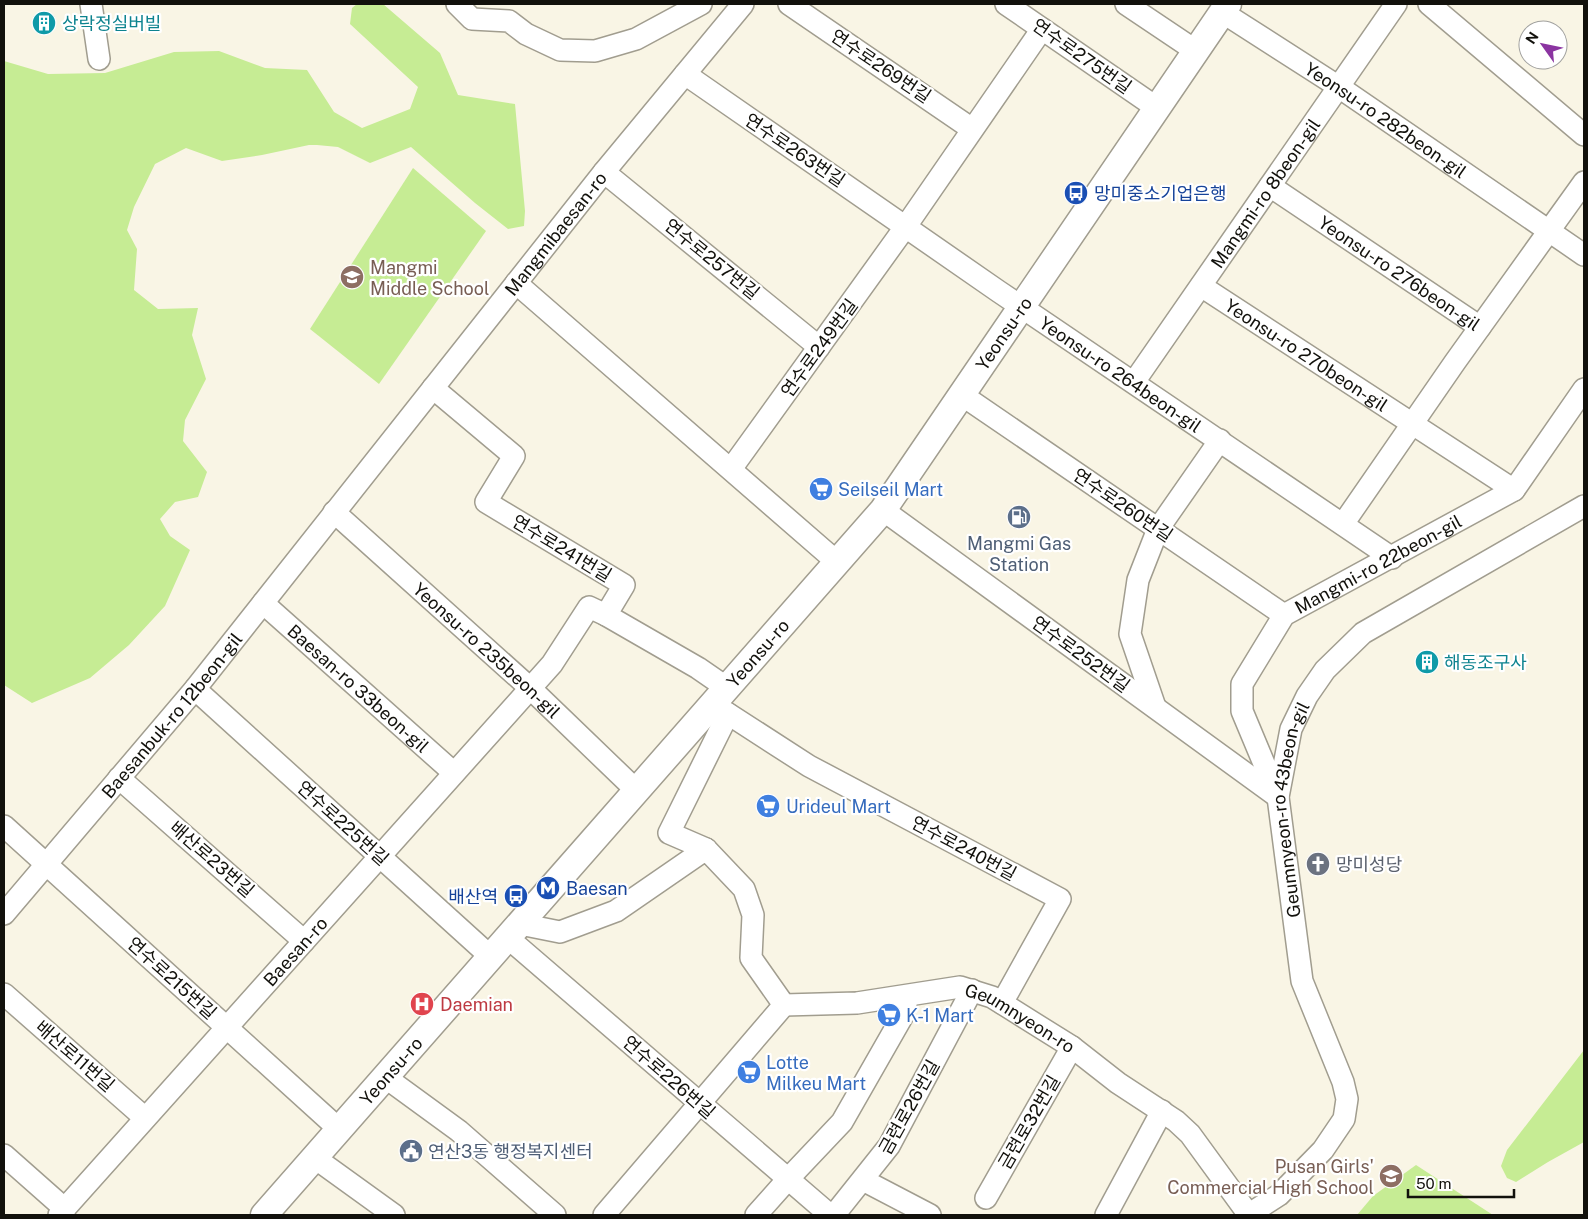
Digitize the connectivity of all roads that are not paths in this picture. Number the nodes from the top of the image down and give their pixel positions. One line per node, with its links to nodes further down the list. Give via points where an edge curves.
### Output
1 (91, 4): 13 (street)
2 (457, 4): 3 (street, via 472,19 509,21 526,34 560,50 595,51 636,39)
3 (701, 4)
4 (743, 4): 14 (street, Mangmibaesan-ro)
5 (789, 4): 17 (street, 연수로269번길)
6 (1006, 4): 11 (street, 연수로275번길)
7 (1126, 4): 12 (street)
8 (1396, 4): 15 (street, Mangmi-ro 8beon-gil)
9 (1429, 4): 18 (street)
10 (1225, 8): 12 (main road, Yeonsu-ro); 15 (street, Yeonsu-ro 282beon-gil)
11 (1042, 29): 16 (street, 연수로275번길); 17 (street)
12 (1196, 51): 16 (main road, Yeonsu-ro)
13 (99, 59)
14 (685, 74): 19 (street, Mangmibaesan-ro); 22 (street, 연수로263번길)
15 (1339, 87): 21 (street, Mangmi-ro 8beon-gil); 23 (street, Yeonsu-ro 282beon-gil)
16 (1157, 108): 27 (main road, Yeonsu-ro)
17 (972, 129): 22 (street)
18 (1584, 135)
19 (604, 172): 25 (street, Mangmibaesan-ro); 29 (street, 연수로257번길)
20 (1584, 182): 23 (street)
21 (1270, 186): 26 (street, Mangmi-ro 8beon-gil); 28 (street, Yeonsu-ro 276beon-gil)
22 (906, 226): 27 (street, 연수로263번길); 29 (street, 연수로249번길)
23 (1549, 230): 24 (street, Yeonsu-ro 282beon-gil); 28 (street)
24 (1584, 254)
25 (516, 282): 31 (street, Mangmibaesan-ro); 36 (street)
26 (1201, 286): 30 (street, Mangmi-ro 8beon-gil); 34 (street, Yeonsu-ro 270beon-gil)
27 (1022, 306): 30 (street, Yeonsu-ro 264beon-gil); 32 (main road, Yeonsu-ro)
28 (1480, 327): 34 (street, Yeonsu-ro 276beon-gil)
29 (819, 347): 36 (street, 연수로249번길)
30 (1134, 382): 35 (street, Yeonsu-ro 264beon-gil)
31 (433, 388): 40 (street, Mangmibaesan-ro); 46 (street, 연수로241번길, via 514,456 486,502 624,585)
32 (962, 394): 39 (main road, Yeonsu-ro); 42 (street, 연수로260번길)
33 (1582, 397): 37 (street, Mangmi-ro 22beon-gil)
34 (1412, 423): 37 (street, Yeonsu-ro 270beon-gil); 41 (street)
35 (1220, 440): 41 (street, Yeonsu-ro 264beon-gil); 42 (street, Yeonsu-ro 264beon-gil)
36 (731, 469): 44 (street)
37 (1514, 490): 43 (street, Mangmi-ro 22beon-gil)
38 (1584, 506): 55 (street, Geumnyeon-ro 43beon-gil, via 1363,634 1334,660 1307,696 1291,729)
39 (883, 510): 44 (main road, Yeonsu-ro); 51 (street, 연수로252번길)
40 (334, 512): 45 (street, Baesanbuk-ro 12beon-gil); 48 (street, Yeonsu-ro 235beon-gil)
41 (1343, 524): 43 (street, Yeonsu-ro 264beon-gil)
42 (1158, 529): 47 (street, 연수로260번길); 51 (street, Yeonsu-ro 264beon-gil, via 1138,580 1130,634)
43 (1392, 558): 47 (street, Mangmi-ro 22beon-gil)
44 (837, 562): 50 (main road, Yeonsu-ro)
45 (263, 603): 49 (street, Baesanbuk-ro 12beon-gil); 52 (street, Baesan-ro 33beon-gil)
46 (606, 615): 48 (street, Baesan-ro, via 589,607 552,664); 50 (street, via 698,668)
47 (1284, 615): 55 (street, Mangmi-ro 22beon-gil, via 1242,684 1242,711)
48 (530, 688): 52 (street, Baesan-ro); 54 (street, Yeonsu-ro 235beon-gil)
49 (195, 689): 53 (street, Baesanbuk-ro 12beon-gil); 58 (street, 연수로225번길)
50 (723, 702): 54 (main road, Yeonsu-ro); 57 (street, via 669,833); 66 (street, 연수로240번길, via 809,766 1060,899)
51 (1155, 708): 55 (street, 연수로252번길)
52 (454, 773): 58 (street, Baesan-ro)
53 (119, 778): 59 (street, Baesanbuk-ro 12beon-gil); 62 (street, 배산로23번길)
54 (637, 791): 61 (main road, Yeonsu-ro)
55 (1278, 797): 90 (street, Geumnyeon-ro 43beon-gil, via 1302,981 1347,1099 1344,1119 1323,1150 1280,1195)
56 (4, 826): 59 (street, 연수로215번길)
57 (706, 849): 61 (street, via 616,911 560,932); 67 (street, via 744,889 753,915 751,958)
58 (380, 856): 61 (street, 연수로225번길); 62 (street, Baesan-ro)
59 (46, 864): 60 (street, Baesanbuk-ro 12beon-gil); 68 (street, 연수로215번길)
60 (4, 914)
61 (506, 940): 70 (main road, Yeonsu-ro); 71 (street, 연수로226번길)
62 (304, 941): 68 (street, Baesan-ro)
63 (972, 990): 65 (street, Geumnyeon-ro, via 960,987); 66 (street, Geumnyeon-ro); 78 (street, 금련로26번길, via 889,1146)
64 (4, 994): 73 (street, 배산로11번길)
65 (908, 996): 67 (street, Geumnyeon-ro, via 856,1003); 77 (street, via 902,1017 842,1122)
66 (1002, 1003): 69 (street, Geumnyeon-ro)
67 (784, 1005): 71 (street)
68 (227, 1027): 73 (street, Baesan-ro); 74 (street, 연수로215번길)
69 (1072, 1047): 72 (street, Geumnyeon-ro, via 1118,1083); 79 (street, 금련로32번길)
70 (386, 1077): 74 (main road, Yeonsu-ro); 83 (street, via 459,1131)
71 (700, 1104): 77 (street, 연수로226번길); 84 (street)
72 (1162, 1111): 89 (street); 90 (street, Geumnyeon-ro, via 1190,1134)
73 (146, 1118): 80 (street, Baesan-ro)
74 (340, 1130): 76 (main road, Yeonsu-ro)
75 (4, 1155): 80 (street)
76 (315, 1158): 81 (main road, Yeonsu-ro); 82 (street)
77 (788, 1179): 85 (street); 86 (street, 연수로226번길)
78 (864, 1180): 87 (street, 금련로26번길); 88 (street)
79 (986, 1198)
80 (62, 1212)
81 (264, 1215)
82 (394, 1215)
83 (555, 1215)
84 (604, 1215)
85 (756, 1215)
86 (830, 1215)
87 (834, 1215)
88 (930, 1215)
89 (1106, 1215)
90 (1249, 1215)

